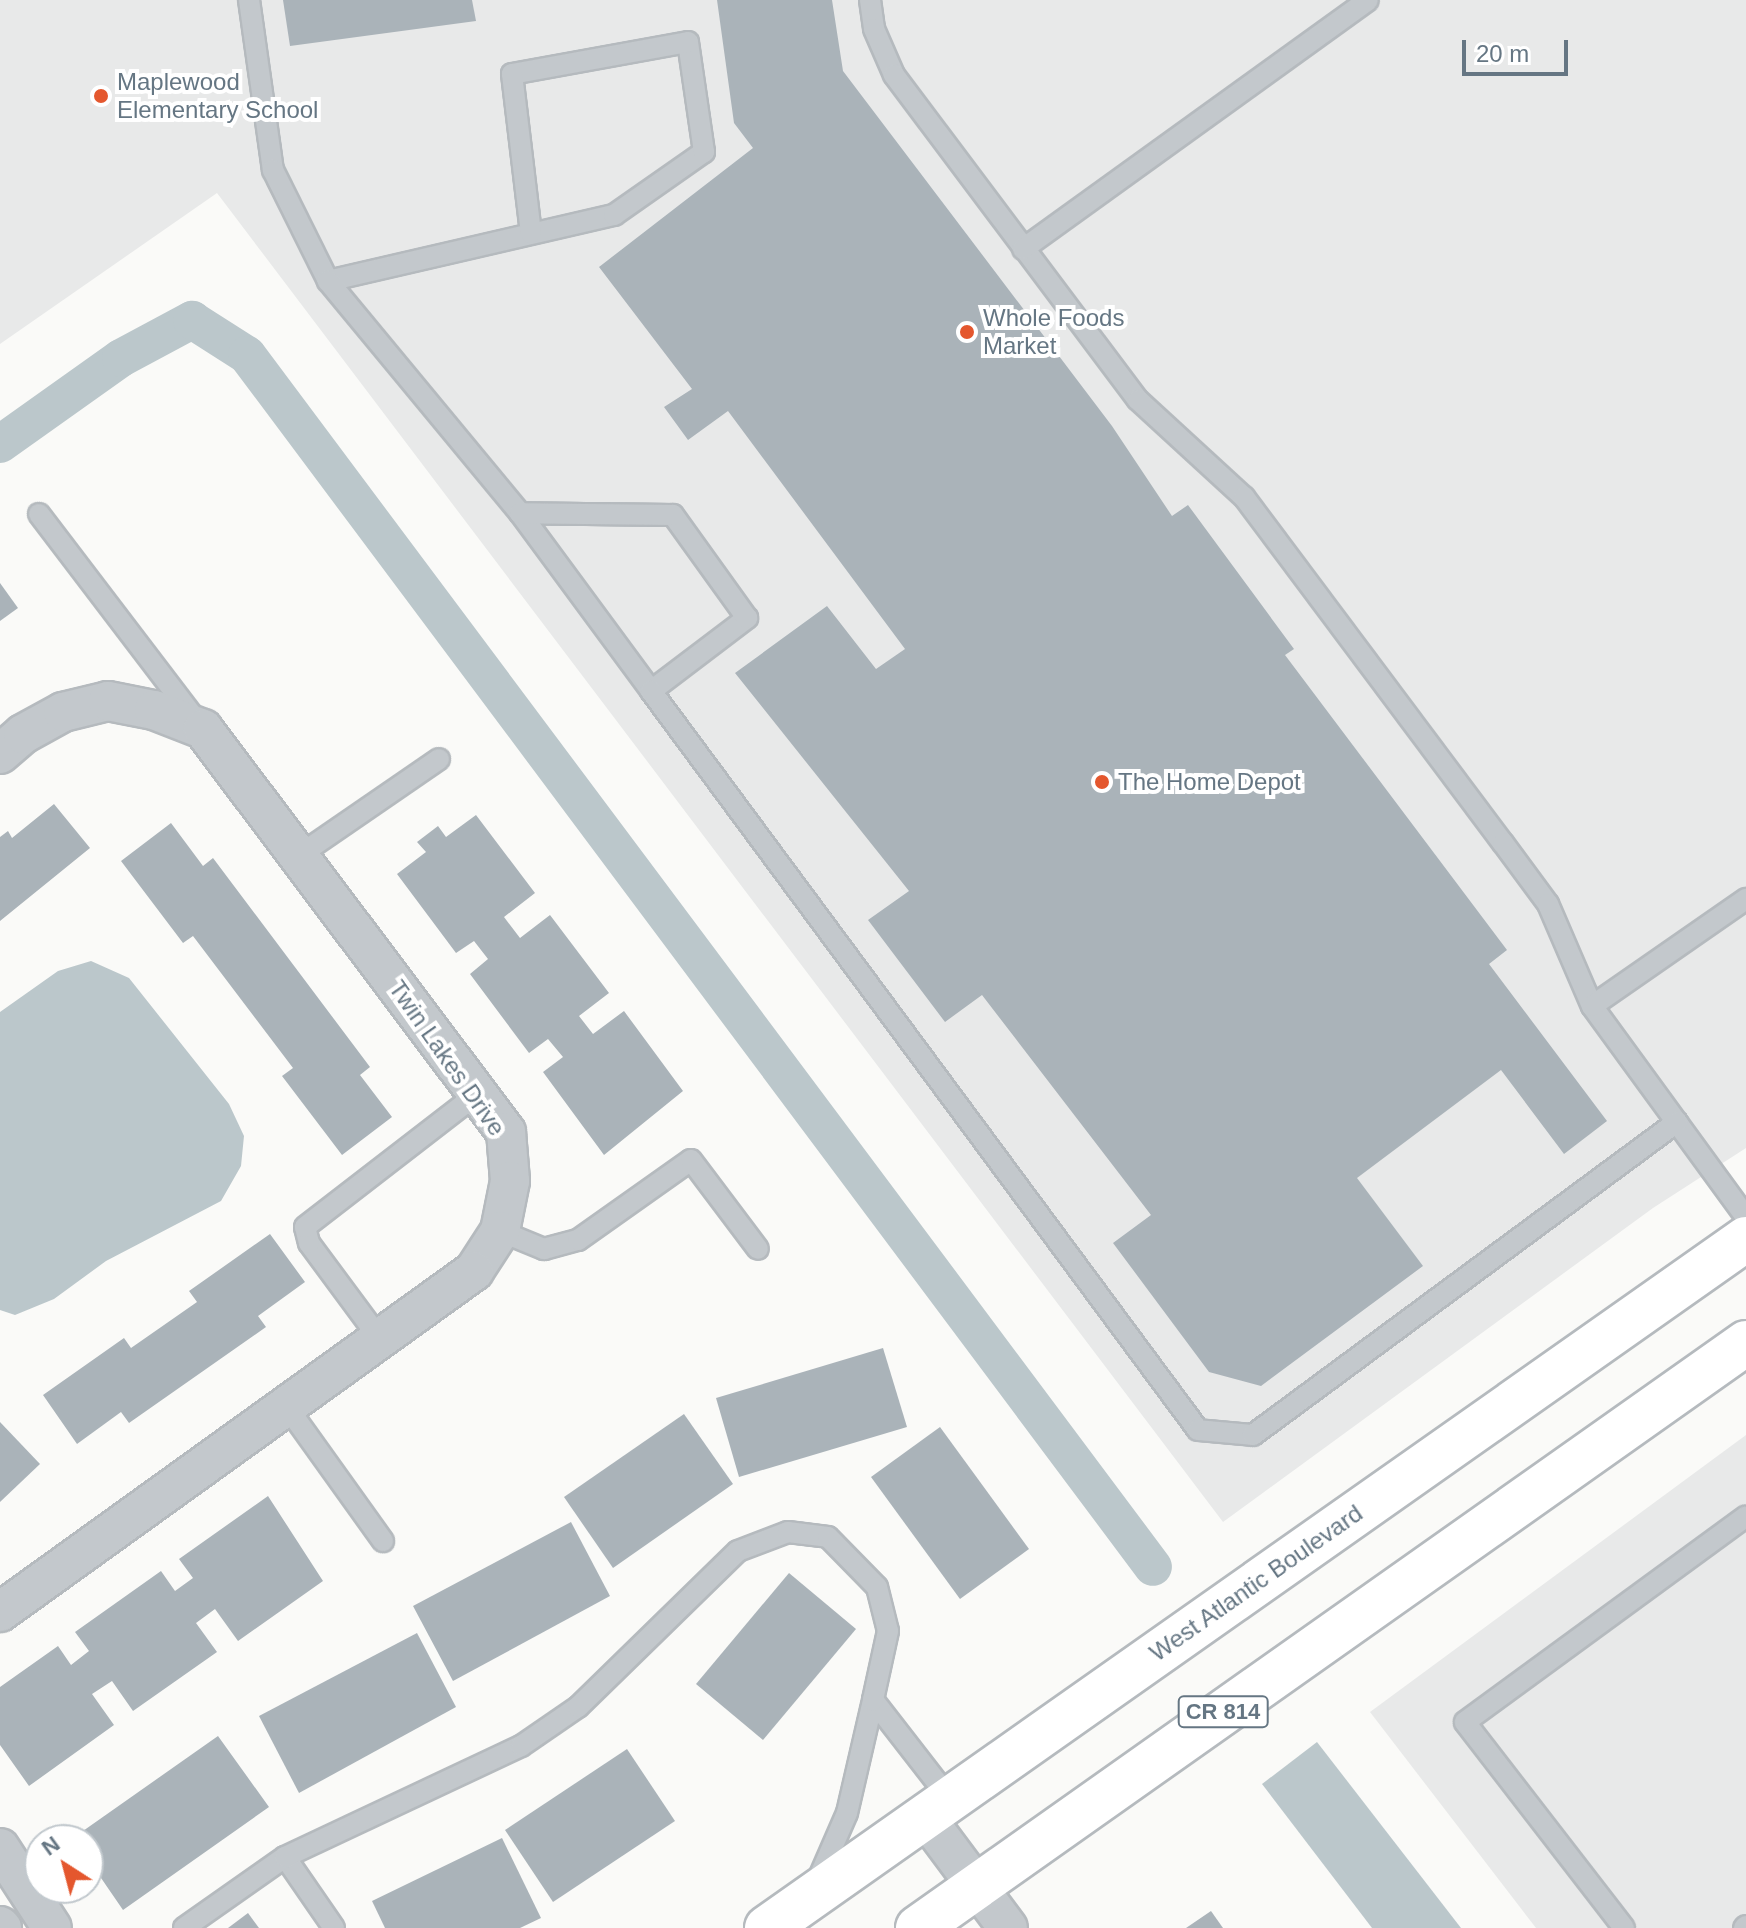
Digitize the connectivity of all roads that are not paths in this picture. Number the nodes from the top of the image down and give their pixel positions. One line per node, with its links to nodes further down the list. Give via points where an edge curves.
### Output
1 (249, 0): 6 (lane, via 273,170)
2 (870, 0): 5 (lane, via 874,29 894,75)
3 (1368, 0): 5 (lane)
4 (531, 233): 4 (lane, via 614,215 704,152 688,42 512,74); 6 (lane)
5 (1023, 249): 15 (lane, via 1138,400 1244,497 1548,904)
6 (328, 281): 7 (lane)
7 (520, 513): 9 (lane); 9 (lane, via 673,515 747,618)
8 (39, 514): 10 (lane)
9 (651, 691): 17 (lane, via 1198,1430 1253,1435)
10 (203, 729): 11 (street, via 154,710 108,701 63,712); 13 (street, Twin Lakes Drive)
11 (0, 754)
12 (439, 759): 13 (lane)
13 (298, 856): 16 (street, Twin Lakes Drive)
14 (1746, 899): 15 (lane)
15 (1592, 1006): 17 (lane)
16 (477, 1094): 19 (street, Twin Lakes Drive, via 506,1132 510,1181); 22 (lane, via 305,1227 309,1243)
17 (1677, 1122): 18 (lane)
18 (1746, 1217)
19 (500, 1231): 21 (lane, via 544,1249 578,1240 691,1160); 22 (street, Twin Lakes Drive, via 474,1271)
20 (1746, 1239): 29 (main road, West Atlantic Boulevard)
21 (758, 1249)
22 (380, 1339): 24 (street, Twin Lakes Drive)
23 (1746, 1343): 32 (main road, CR 814)
24 (287, 1407): 26 (lane); 27 (street, Twin Lakes Drive)
25 (1746, 1516): 40 (lane, via 1465,1722)
26 (383, 1541)
27 (0, 1612)
28 (873, 1700): 29 (lane); 31 (lane, via 888,1631 877,1587 828,1537 788,1532 738,1551 578,1707 521,1746); 33 (lane, via 847,1813)
29 (938, 1808): 32 (street); 33 (main road, West Atlantic Boulevard)
30 (0, 1848): 34 (street)
31 (285, 1857): 35 (lane); 36 (lane)
32 (977, 1887): 38 (main road, CR 814); 39 (street)
33 (811, 1897): 37 (main road, West Atlantic Boulevard)
34 (52, 1928)
35 (184, 1928)
36 (334, 1928)
37 (767, 1928)
38 (918, 1928)
39 (1008, 1928)
40 (1624, 1928)

